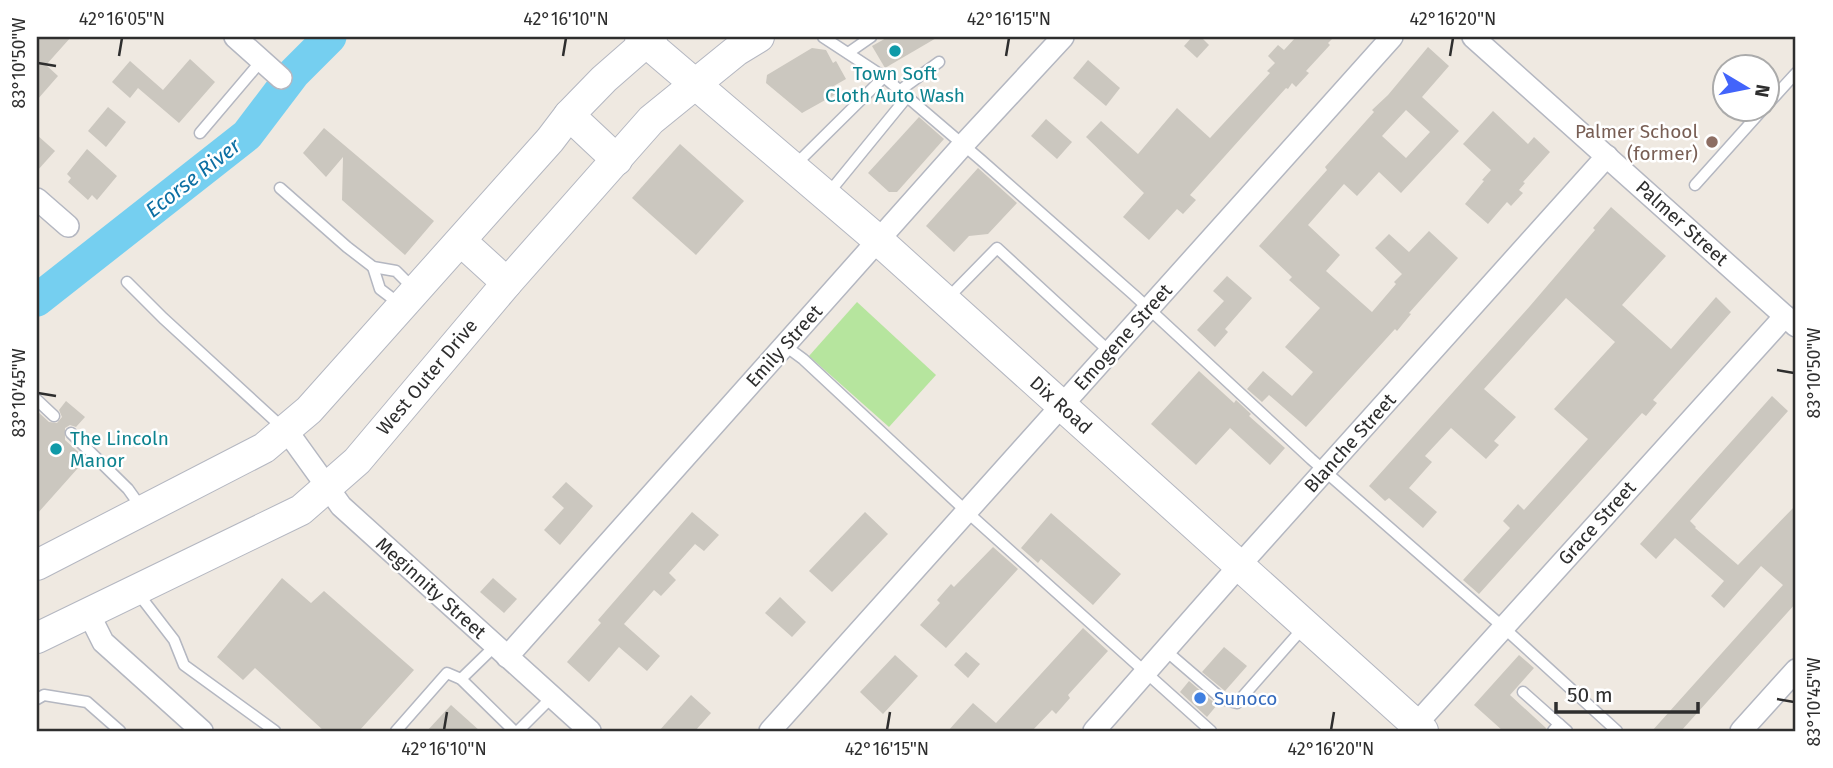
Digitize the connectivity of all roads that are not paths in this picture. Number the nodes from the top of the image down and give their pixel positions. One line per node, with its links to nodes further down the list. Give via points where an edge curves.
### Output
1 (235, 37): 11 (street)
2 (759, 37): 17 (main road, West Outer Drive)
3 (823, 37): 9 (lane)
4 (871, 37): 9 (lane)
5 (1063, 37): 23 (street, Emily Street)
6 (1392, 37): 39 (street, Emogene Street)
7 (1473, 37): 24 (street, Palmer Street)
8 (646, 39): 17 (main road, Dix Road); 20 (main road)
9 (848, 52): 13 (lane)
10 (878, 57): 13 (lane)
11 (262, 60): 16 (street); 22 (lane)
12 (939, 62): 19 (lane)
13 (866, 64): 15 (lane)
14 (1796, 73): 18 (lane)
15 (884, 77): 19 (lane); 26 (lane)
16 (281, 78)
17 (695, 84): 25 (main road, West Outer Drive, via 651,120); 26 (main road, Dix Road)
18 (1780, 91)
19 (903, 94): 23 (lane); 29 (lane)
20 (569, 115): 25 (main road); 33 (main road)
21 (1752, 122): 27 (lane)
22 (200, 133)
23 (963, 145): 32 (street, Emily Street); 39 (lane)
24 (1606, 156): 40 (street, Palmer Street); 48 (street, Blanche Street)
25 (617, 160): 36 (main road, West Outer Drive)
26 (792, 168): 29 (main road, Dix Road)
27 (1695, 185)
28 (280, 188): 34 (lane)
29 (826, 196): 32 (main road, Dix Road)
30 (37, 199): 31 (street)
31 (68, 226)
32 (878, 240): 38 (main road, Dix Road); 41 (street, Emily Street)
33 (461, 241): 36 (main road); 37 (main road)
34 (373, 267): 37 (lane, via 396,271); 37 (lane, via 380,289)
35 (127, 282): 46 (lane)
36 (507, 283): 49 (main road, West Outer Drive, via 357,461)
37 (409, 298): 46 (main road)
38 (945, 301): 42 (lane, via 997,248); 44 (main road, Dix Road)
39 (1148, 309): 42 (street, Emogene Street); 48 (lane)
40 (1791, 321): 57 (street, Grace Street)
41 (785, 345): 51 (lane); 60 (street, Emily Street)
42 (1110, 352): 44 (street, Emogene Street)
43 (39, 402): 45 (lane)
44 (1062, 405): 51 (street, Emogene Street); 53 (main road, Dix Road)
45 (54, 416)
46 (286, 431): 49 (street, Meginnity Street); 50 (main road, via 264,448)
47 (71, 433): 50 (lane)
48 (1325, 471): 53 (street, Blanche Street); 57 (lane)
49 (327, 488): 54 (main road, West Outer Drive, via 301,510); 60 (street, Meginnity Street, via 341,506)
50 (143, 510): 52 (main road)
51 (967, 512): 62 (lane); 75 (street, Emogene Street)
52 (37, 565)
53 (1239, 566): 56 (main road, Dix Road); 59 (street, Blanche Street)
54 (136, 591): 55 (main road, West Outer Drive); 71 (lane, via 174,640 184,665)
55 (89, 614): 58 (main road, West Outer Drive); 70 (street, via 103,642)
56 (1305, 626): 59 (lane, via 1237,703 1222,699); 67 (main road, Dix Road)
57 (1503, 627): 67 (street, Grace Street); 78 (lane)
58 (37, 638)
59 (1165, 650): 62 (street, Blanche Street)
60 (501, 651): 63 (lane); 65 (street, Meginnity Street)
61 (1796, 670): 79 (street)
62 (1145, 672): 76 (street, Blanche Street); 77 (lane)
63 (461, 679): 72 (lane, via 447,673); 73 (lane)
64 (1523, 692): 68 (lane)
65 (552, 698): 73 (lane); 74 (street, Meginnity Street)
66 (37, 699): 69 (lane, via 44,695 87,702)
67 (1416, 729)
68 (1559, 729)
69 (120, 731)
70 (202, 731)
71 (275, 731)
72 (396, 731)
73 (516, 731)
74 (590, 731)
75 (770, 731)
76 (1094, 731)
77 (1211, 731)
78 (1617, 731)
79 (1741, 731)

